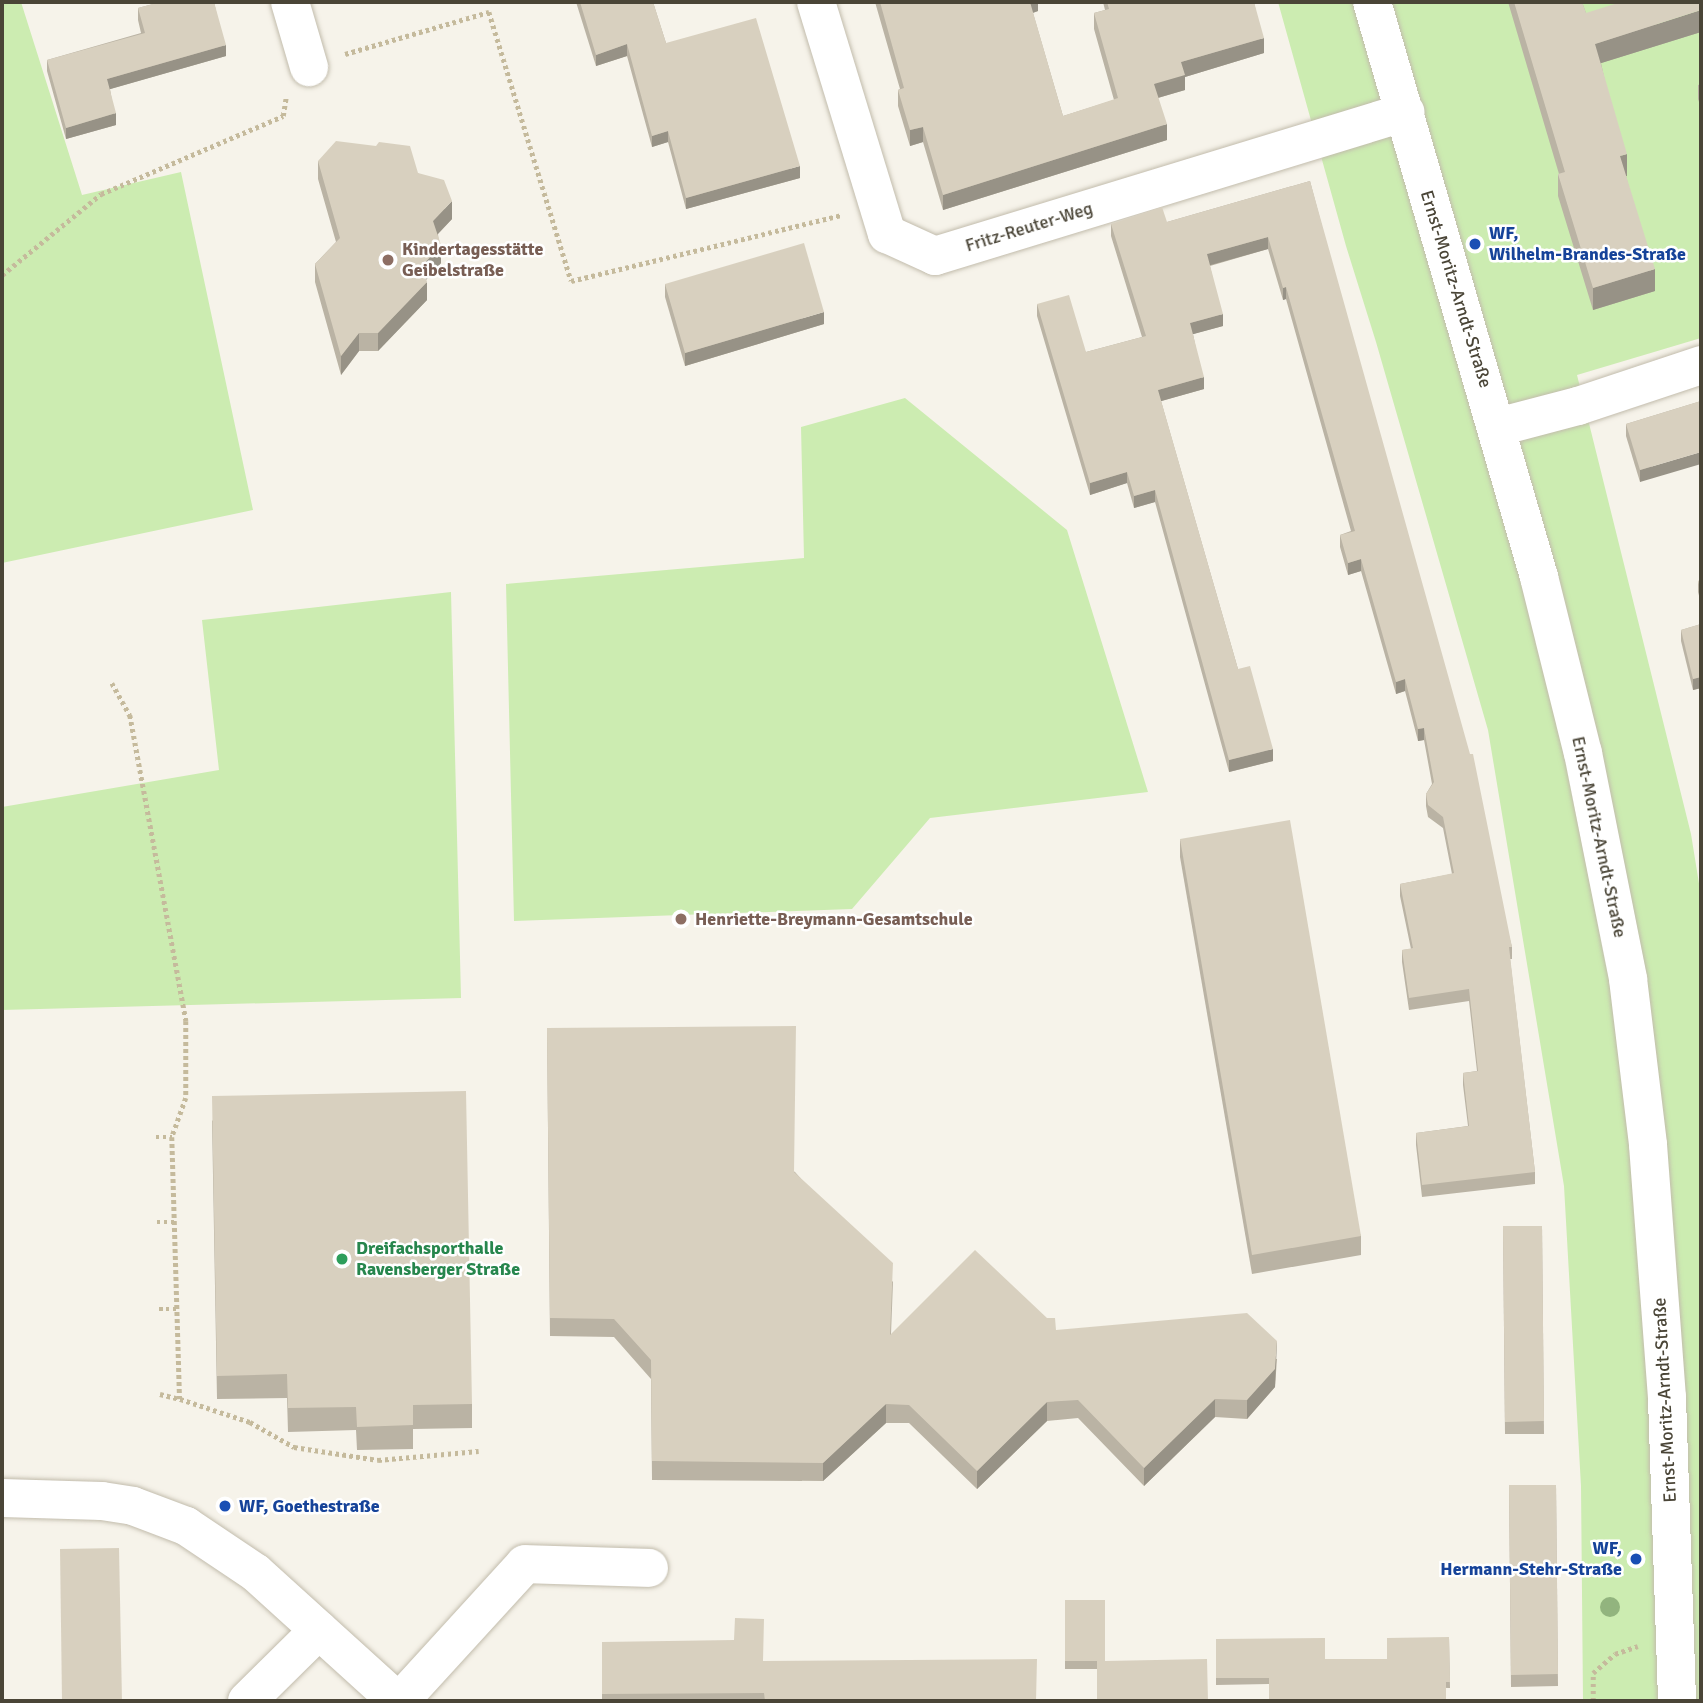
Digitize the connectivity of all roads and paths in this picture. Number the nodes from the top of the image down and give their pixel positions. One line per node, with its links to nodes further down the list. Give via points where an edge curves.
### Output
1 (290, 2): 4 (street)
2 (816, 2): 6 (street, Fritz-Reuter-Weg)
3 (1372, 2): 5 (street, Ernst-Moritz-Arndt-Straße)
4 (309, 67): 6 (path, via 489,12 571,281); 7 (path, via 288,83 283,116 101,194)
5 (1405, 112): 6 (street, Fritz-Reuter-Weg, via 935,256 887,234); 9 (street, Ernst-Moritz-Arndt-Straße)
6 (878, 206)
7 (2, 275)
8 (1701, 365): 9 (street)
9 (1497, 427): 23 (street, Ernst-Moritz-Arndt-Straße, via 1583,753 1628,979 1648,1145 1667,1398)
10 (112, 682): 12 (path, via 130,715 186,1021 186,1098)
11 (156, 1138): 12 (path)
12 (172, 1138): 14 (path)
13 (157, 1222): 14 (path)
14 (174, 1222): 16 (path)
15 (159, 1309): 16 (path)
16 (176, 1309): 18 (path)
17 (160, 1394): 18 (path)
18 (180, 1399): 19 (path, via 250,1422 294,1447 378,1460)
19 (479, 1451)
20 (2, 1498): 22 (street, via 102,1501 133,1506 186,1525 256,1573)
21 (649, 1568): 25 (street, via 526,1564)
22 (319, 1630): 24 (street); 25 (street)
23 (1676, 1700)
24 (247, 1701)
25 (398, 1701)

